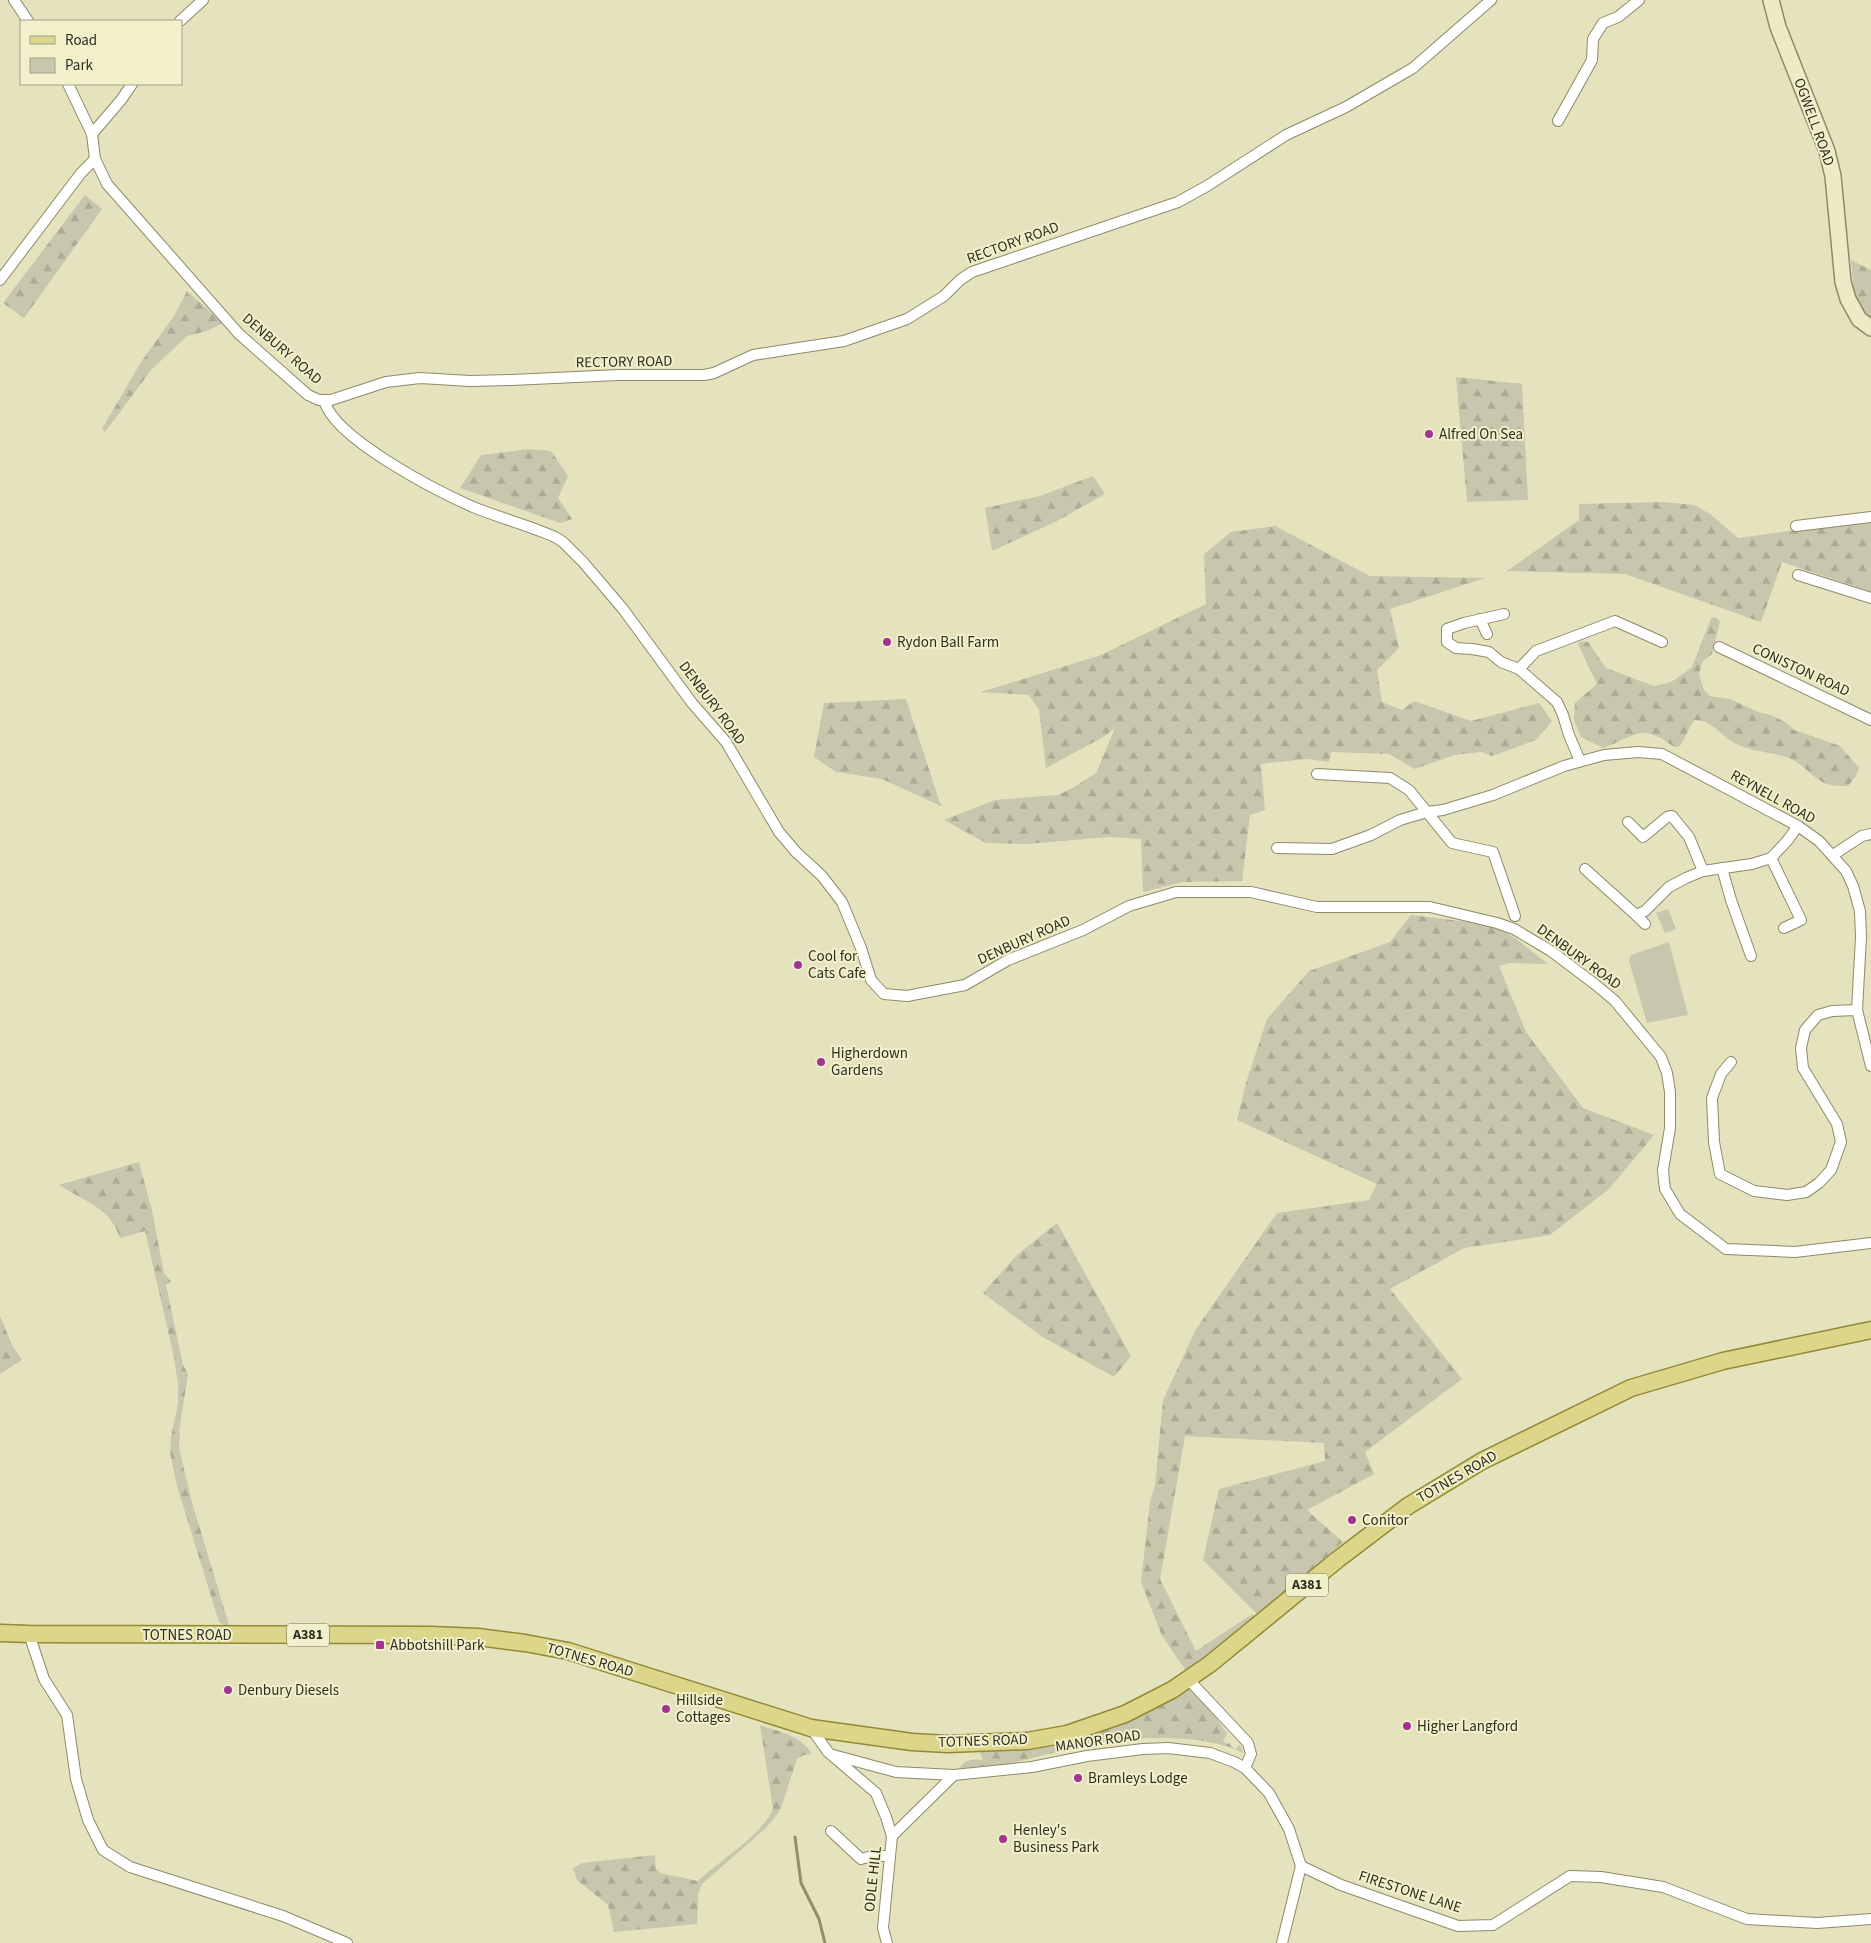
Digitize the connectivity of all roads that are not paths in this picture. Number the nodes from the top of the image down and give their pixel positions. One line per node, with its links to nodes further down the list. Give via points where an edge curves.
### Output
1 (14, 0): 6 (street)
2 (203, 0): 7 (street)
3 (1491, 0): 15 (street, RECTORY ROAD, via 1413,68 1346,108 1286,135 1178,202 972,272 944,296 907,318 844,341 753,355 704,375 470,381 420,378 386,382)
4 (1639, 0): 10 (street, via 1603,24 1593,39 1592,60)
5 (1771, 0): 14 (street, OGWELL ROAD, via 1778,27 1827,151 1838,213 1843,282 1848,299 1859,319)
6 (27, 20)
7 (181, 20)
8 (68, 85): 11 (street, DENBURY ROAD)
9 (131, 85): 11 (street)
10 (1558, 121)
11 (92, 134): 12 (street, DENBURY ROAD)
12 (95, 159): 13 (street); 15 (street, DENBURY ROAD, via 107,184 239,334 308,395)
13 (0, 280)
14 (1871, 328)
15 (324, 400): 47 (street, DENBURY ROAD, via 332,418 386,461 473,507 555,537 583,562 623,608 692,703 726,742 779,832 822,876 842,902 871,980 884,994 907,996 965,985 1008,960 1083,930 1129,906 1176,892 1251,892 1317,907 1430,907 1497,923 1551,951 1596,985 1615,1001 1661,1057 1670,1092 1664,1181 1665,1189 1680,1214 1726,1249 1795,1252)
16 (1871, 517): 17 (street)
17 (1796, 526)
18 (1798, 575): 19 (street)
19 (1871, 598)
20 (1504, 614): 21 (street)
21 (1480, 620): 22 (street); 25 (street, via 1447,629 1447,642 1456,648 1489,652 1501,662)
22 (1487, 634)
23 (1662, 642): 25 (street, via 1615,621 1536,651)
24 (1719, 647): 26 (street, CONISTON ROAD)
25 (1519, 669): 27 (street, via 1557,702)
26 (1871, 720)
27 (1580, 761): 29 (street, via 1493,795); 31 (street, REYNELL ROAD, via 1638,752 1662,754)
28 (1318, 774): 29 (street, via 1390,778 1409,790)
29 (1428, 812): 33 (street, via 1400,820 1332,849); 40 (street, via 1452,844 1493,852)
30 (1628, 822): 38 (street, via 1643,837 1672,816 1689,837)
31 (1798, 826): 34 (street, REYNELL ROAD); 35 (street)
32 (1871, 834): 34 (street, via 1862,836)
33 (1277, 848)
34 (1833, 855): 44 (street, REYNELL ROAD, via 1854,886 1860,911)
35 (1771, 858): 36 (street); 42 (street, via 1801,920)
36 (1722, 868): 38 (street); 43 (street)
37 (1585, 869): 39 (street)
38 (1703, 871): 39 (street, via 1669,887 1645,911)
39 (1636, 915): 41 (street)
40 (1515, 916)
41 (1645, 924)
42 (1784, 928)
43 (1751, 956)
44 (1858, 1010): 45 (street, via 1832,1010 1818,1015 1805,1030 1801,1048 1803,1068 1836,1124 1841,1142 1831,1170 1806,1192 1787,1195 1754,1191 1720,1174 1714,1142 1712,1098 1721,1074); 46 (street, REYNELL ROAD)
45 (1731, 1062)
46 (1870, 1063)
47 (1871, 1243)
48 (1871, 1330): 51 (main road, TOTNES ROAD / A381, via 1723,1361 1631,1388 1482,1460 1408,1506)
49 (0, 1633): 50 (main road, TOTNES ROAD / A381)
50 (29, 1634): 52 (main road, TOTNES ROAD / A381, via 478,1637 568,1651); 61 (street, via 44,1679 67,1714 76,1778 88,1820 103,1850 130,1867 283,1916)
51 (1188, 1679): 52 (main road, TOTNES ROAD / A381, via 1113,1719 1067,1734 1027,1741 912,1742); 54 (street, via 1248,1743 1251,1754)
52 (811, 1728): 53 (street, ODLE HILL)
53 (833, 1755): 55 (street, MANOR ROAD, via 896,1772); 57 (street, ODLE HILL, via 876,1792)
54 (1246, 1768): 55 (street, MANOR ROAD, via 1210,1752 1168,1748); 59 (street, via 1269,1793 1289,1829)
55 (954, 1775): 57 (street)
56 (831, 1831): 58 (street, via 861,1859)
57 (892, 1836): 58 (street, ODLE HILL)
58 (889, 1856): 62 (street, ODLE HILL, via 882,1928)
59 (1301, 1866): 60 (street, FIRESTONE LANE, via 1341,1886 1458,1926 1492,1925 1570,1876 1601,1877 1663,1887 1747,1919 1817,1923); 63 (street)
60 (1871, 1919)
61 (347, 1943)
62 (887, 1943)
63 (1282, 1943)

